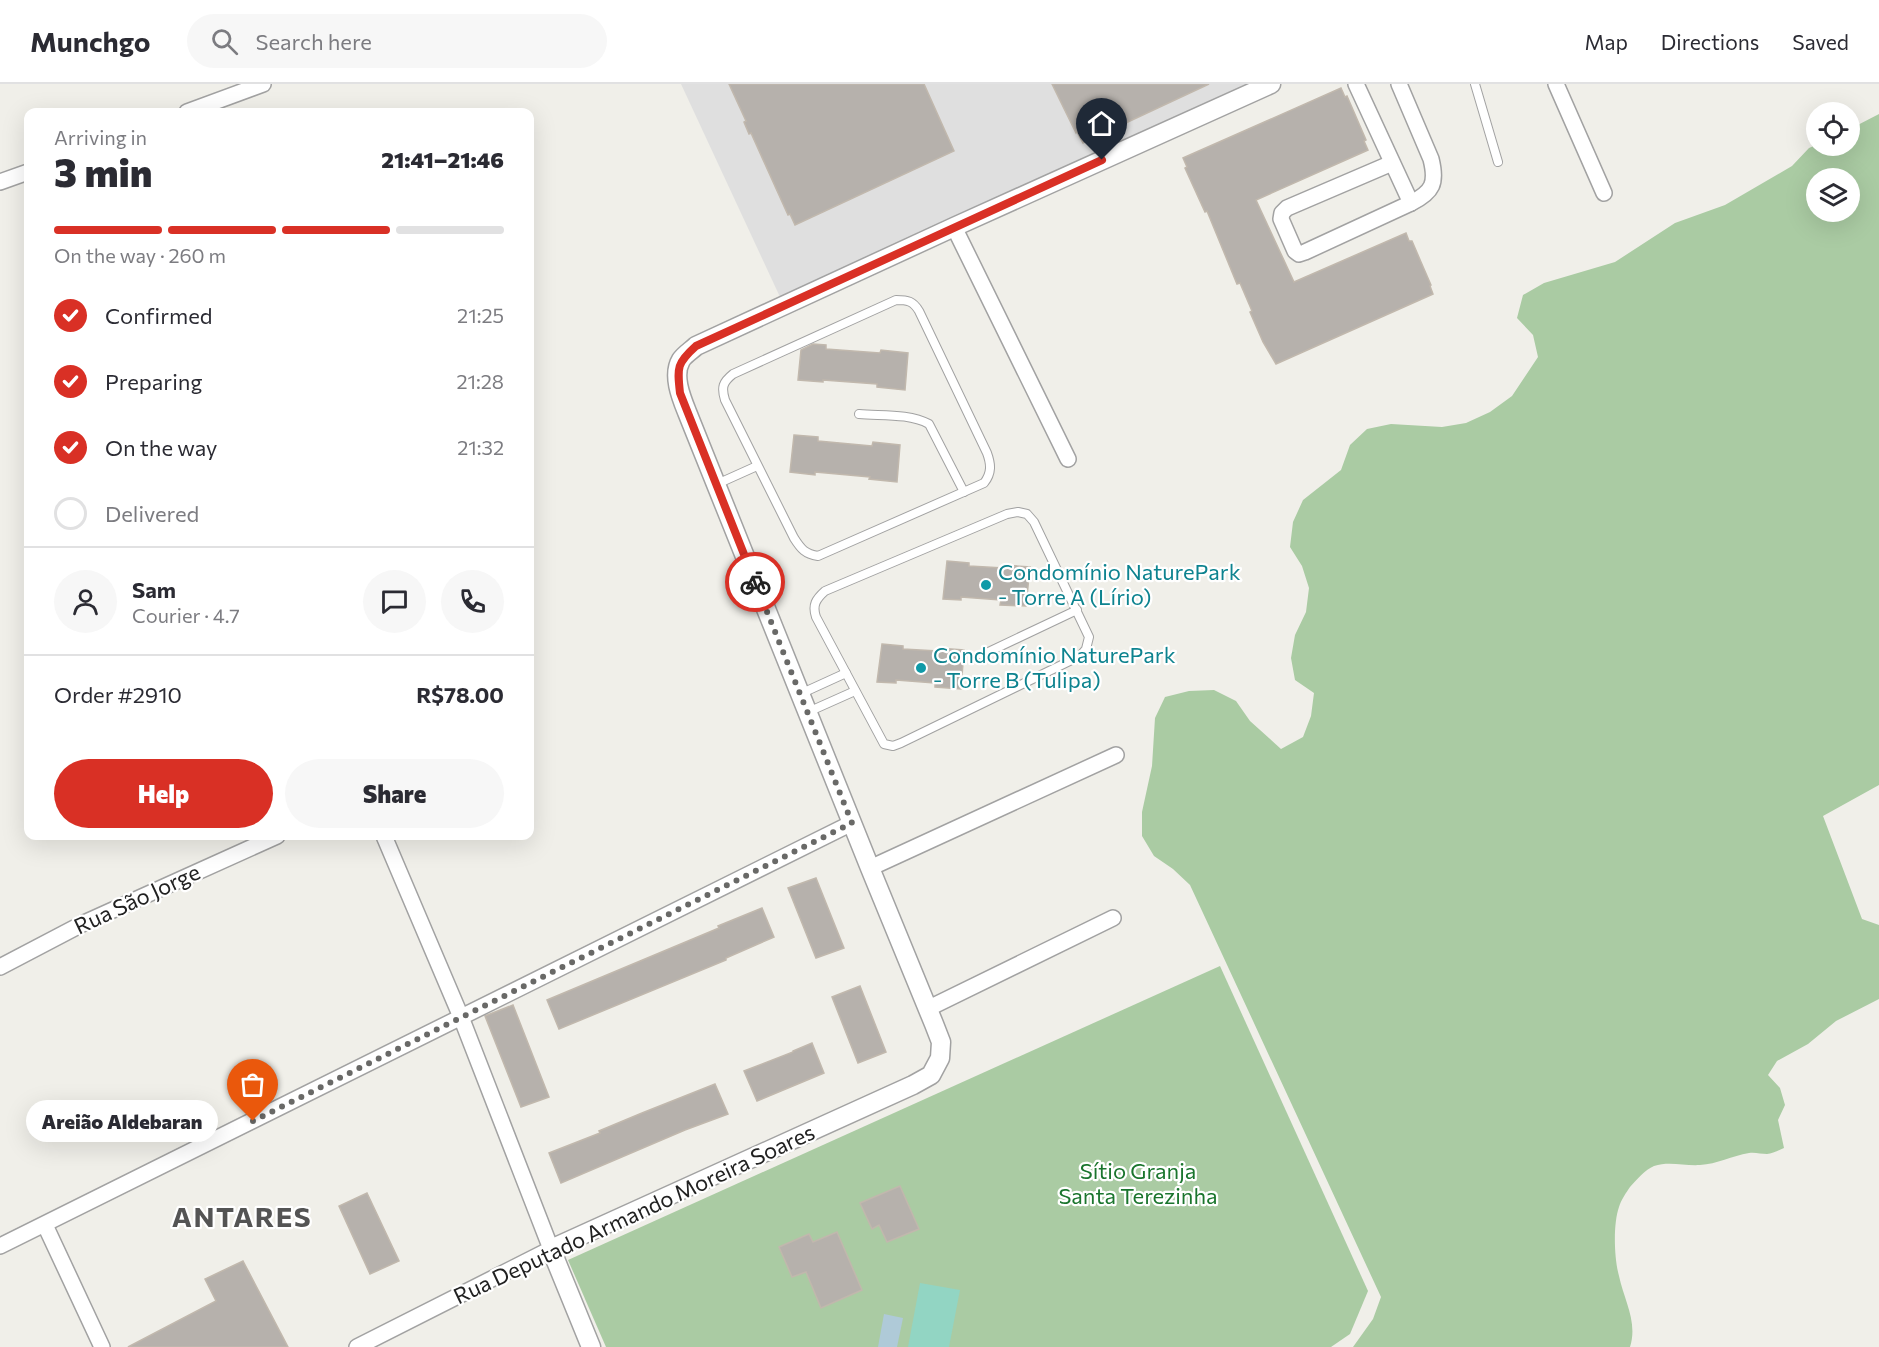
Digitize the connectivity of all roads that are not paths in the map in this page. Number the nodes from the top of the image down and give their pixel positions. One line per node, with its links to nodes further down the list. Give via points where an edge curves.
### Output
1 (263, 84): 7 (street)
2 (1271, 84): 14 (street)
3 (1356, 84): 9 (street)
4 (1398, 84): 13 (street, via 1434,171 1429,191)
5 (1475, 84): 8 (lane)
6 (1556, 84): 12 (street)
7 (198, 108)
8 (1498, 162)
9 (1392, 163): 13 (street); 13 (street, via 1287,208 1281,219 1295,250 1299,254 1305,252)
10 (24, 173): 11 (street)
11 (0, 182)
12 (1604, 193)
13 (1411, 203)
14 (954, 227): 16 (street); 18 (street, Rua Deputado Armando Moreira Soares, via 696,346 681,359 677,374 680,393)
15 (859, 414): 19 (lane, via 910,418 928,424)
16 (1068, 459)
17 (757, 466): 18 (lane); 19 (lane, via 801,549 818,556); 19 (lane, via 725,400 722,387 726,379 886,304 907,300 915,303 990,463 989,477 984,483)
18 (716, 484): 24 (street, Rua Deputado Armando Moreira Soares)
19 (964, 492)
20 (1077, 610): 21 (lane); 22 (lane, via 1034,522 1027,514 1007,514 825,591 816,600 814,610); 23 (lane, via 1089,637 1080,656 893,746 884,744)
21 (982, 655)
22 (846, 673): 23 (lane); 24 (lane)
23 (855, 691): 25 (lane)
24 (800, 694): 25 (street, Rua Deputado Armando Moreira Soares)
25 (808, 712): 27 (street, Rua Deputado Armando Moreira Soares)
26 (1116, 755): 30 (street)
27 (852, 823): 30 (street, Rua Deputado Armando Moreira Soares); 34 (street)
28 (268, 840): 32 (street, Rua São Jorge, via 84,923)
29 (386, 840): 34 (street)
30 (870, 868): 33 (street, Rua Deputado Armando Moreira Soares)
31 (1113, 918): 33 (street)
32 (0, 967)
33 (927, 1009): 37 (street, Rua Deputado Armando Moreira Soares, via 941,1042 940,1058 931,1075)
34 (461, 1017): 35 (street); 37 (street)
35 (45, 1225): 36 (street); 38 (street)
36 (0, 1246)
37 (551, 1249): 39 (street, Rua Deputado Armando Moreira Soares); 40 (street)
38 (102, 1347)
39 (357, 1347)
40 (591, 1347)

